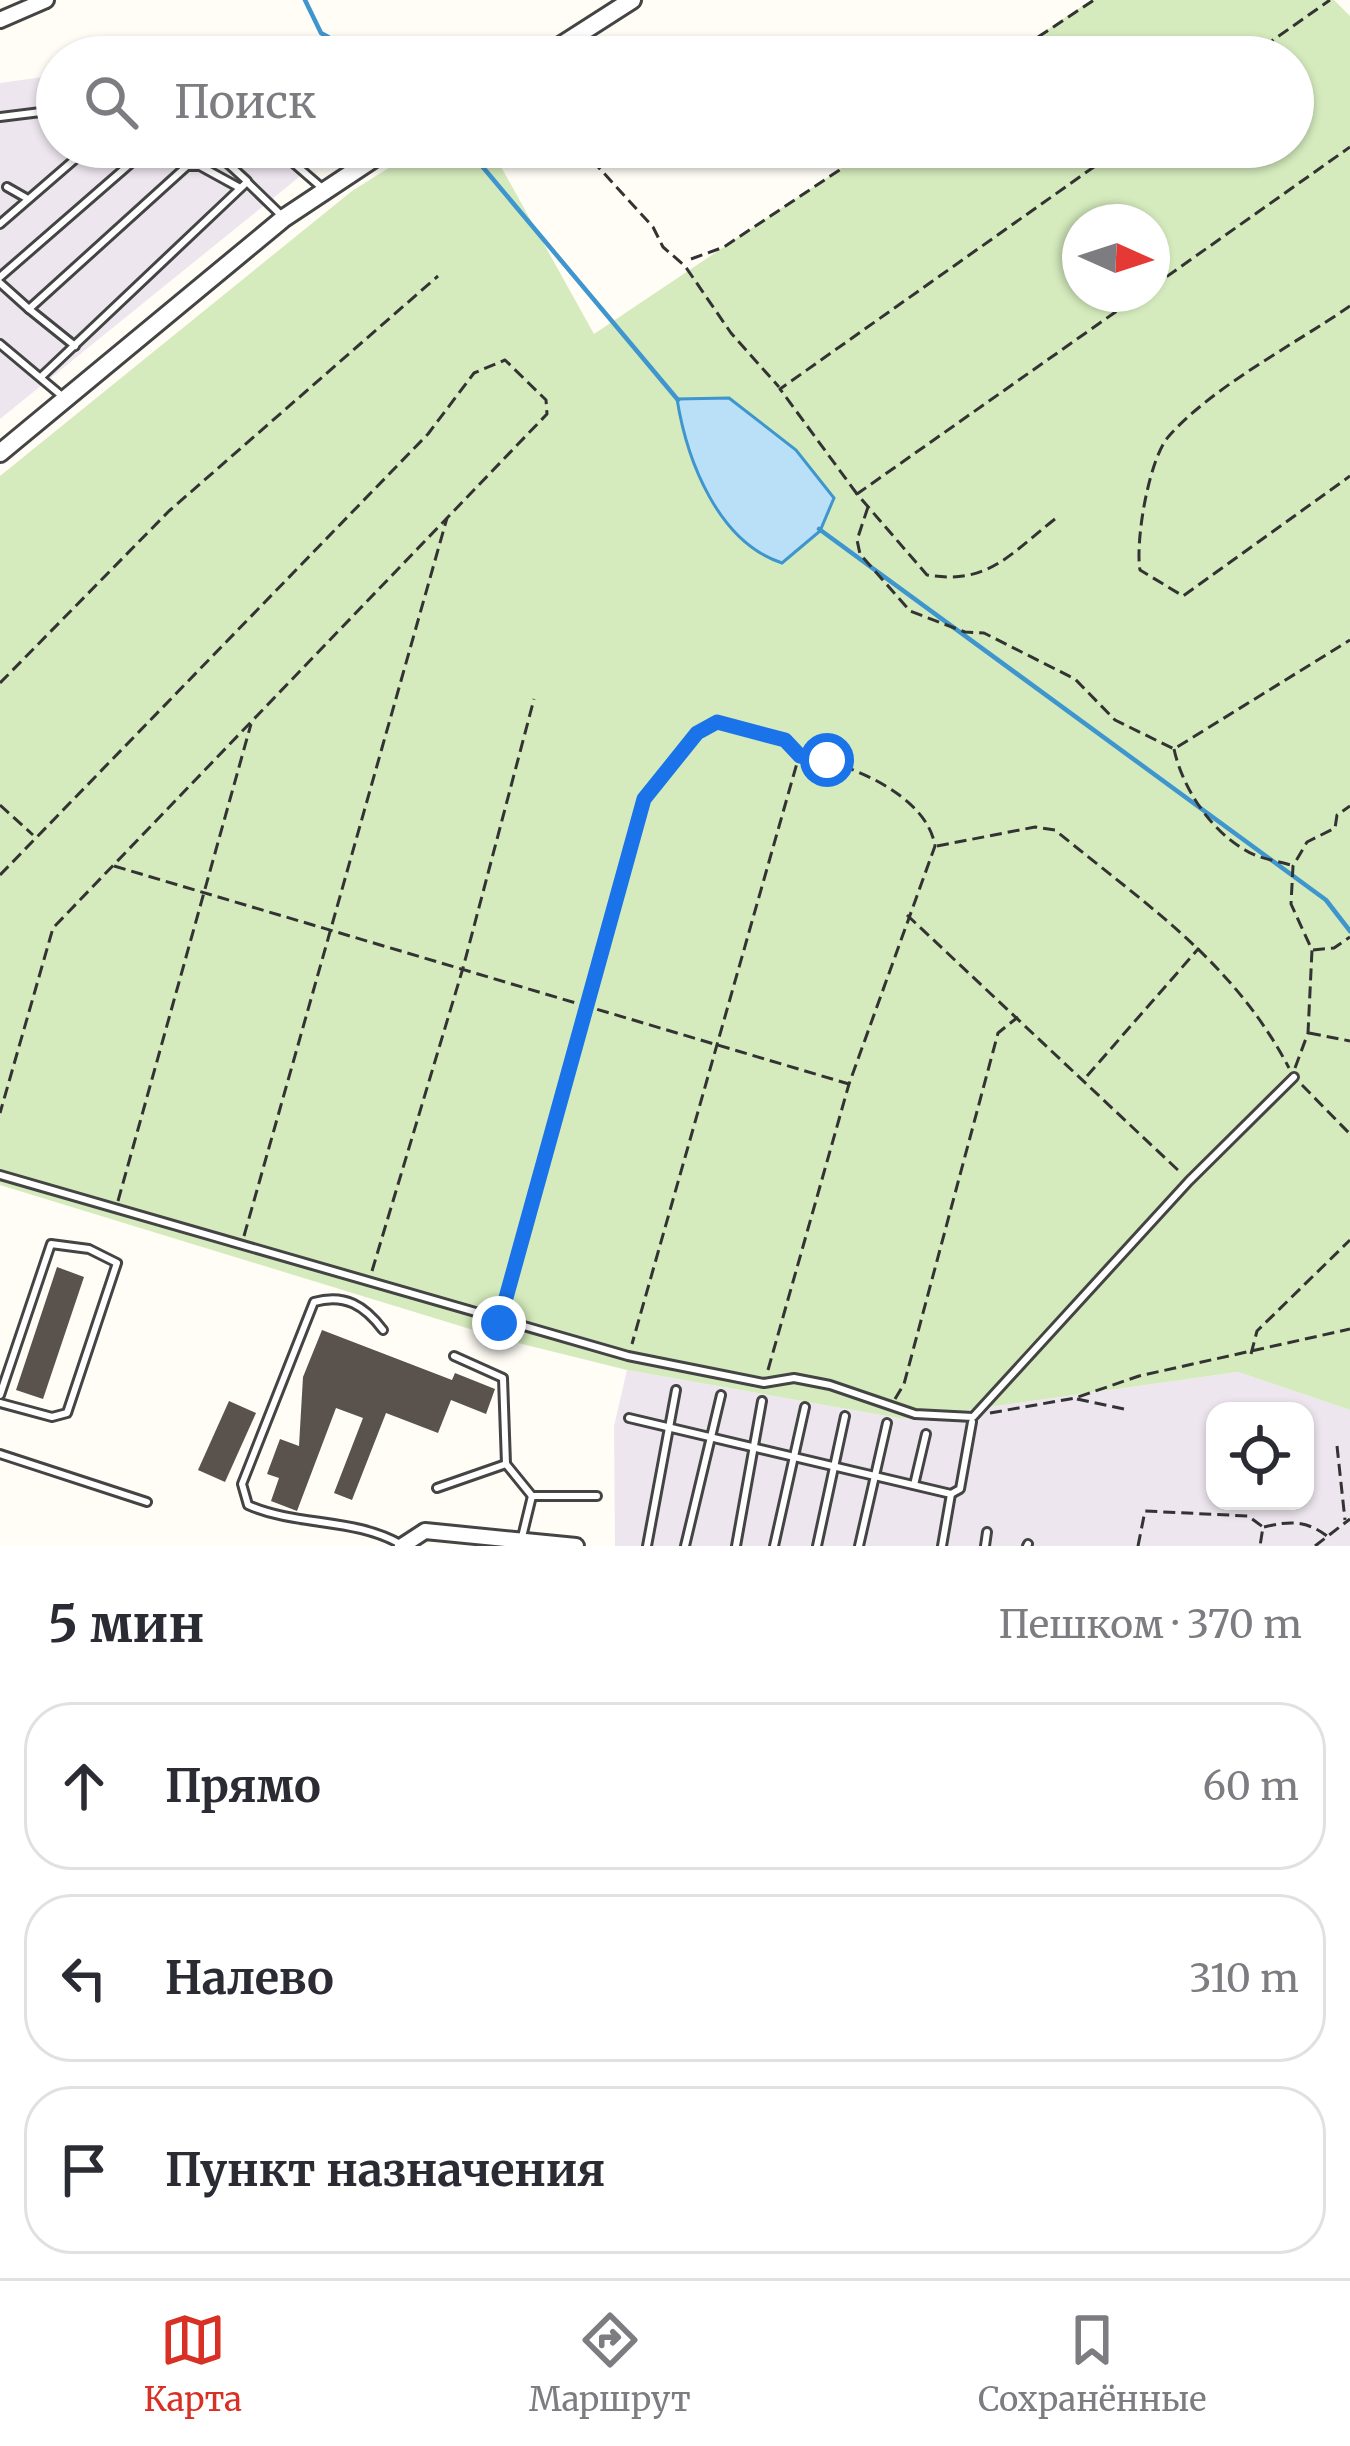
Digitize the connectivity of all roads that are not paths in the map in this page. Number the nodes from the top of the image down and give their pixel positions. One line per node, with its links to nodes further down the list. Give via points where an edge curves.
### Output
1 (46, 0): 3 (street)
2 (632, 0): 4 (street)
3 (0, 20)
4 (576, 36)
5 (36, 113): 6 (lane)
6 (0, 118)
7 (64, 168): 17 (lane)
8 (126, 168): 20 (lane)
9 (185, 168): 21 (lane)
10 (205, 168): 14 (lane)
11 (229, 168): 14 (lane)
12 (299, 168): 16 (lane)
13 (357, 168): 16 (street)
14 (244, 185): 18 (lane); 22 (lane)
15 (7, 187): 17 (lane)
16 (323, 189): 18 (street)
17 (28, 199): 19 (lane)
18 (284, 218): 26 (street)
19 (0, 224)
20 (0, 280): 21 (lane)
21 (29, 309): 22 (lane)
22 (75, 346): 25 (lane)
23 (4, 348): 24 (lane); 25 (lane)
24 (0, 359)
25 (40, 377): 26 (lane)
26 (65, 399): 27 (street)
27 (0, 453)
28 (1294, 1077): 39 (lane)
29 (0, 1175): 39 (lane, via 628,1356 764,1384 794,1378 915,1414)
30 (383, 1330): 58 (lane, via 367,1308 333,1297 314,1301 242,1484 248,1505 267,1514 376,1529)
31 (454, 1356): 47 (lane, via 503,1378)
32 (676, 1390): 41 (lane)
33 (721, 1396): 43 (lane)
34 (0, 1399): 34 (lane, via 52,1417 67,1413 117,1263 51,1244)
35 (762, 1401): 44 (lane)
36 (805, 1407): 46 (lane)
37 (845, 1416): 48 (lane)
38 (629, 1418): 41 (lane)
39 (973, 1419): 52 (lane, via 960,1489)
40 (887, 1423): 49 (lane)
41 (669, 1427): 43 (lane); 60 (lane)
42 (926, 1434): 50 (lane)
43 (711, 1437): 44 (lane); 61 (lane)
44 (754, 1448): 46 (lane); 62 (lane)
45 (0, 1454): 55 (lane)
46 (794, 1457): 48 (lane); 63 (lane)
47 (506, 1464): 51 (lane); 53 (lane)
48 (834, 1467): 49 (lane); 64 (lane)
49 (875, 1476): 50 (lane); 65 (lane)
50 (914, 1485): 52 (lane)
51 (437, 1488)
52 (951, 1494): 66 (lane)
53 (532, 1496): 54 (lane); 57 (lane)
54 (597, 1496)
55 (147, 1502)
56 (987, 1532): 67 (lane)
57 (521, 1540): 58 (street, via 425,1531); 59 (street)
58 (402, 1545)
59 (576, 1546)
60 (647, 1546)
61 (685, 1546)
62 (736, 1546)
63 (774, 1546)
64 (817, 1546)
65 (859, 1546)
66 (942, 1546)
67 (985, 1546)

